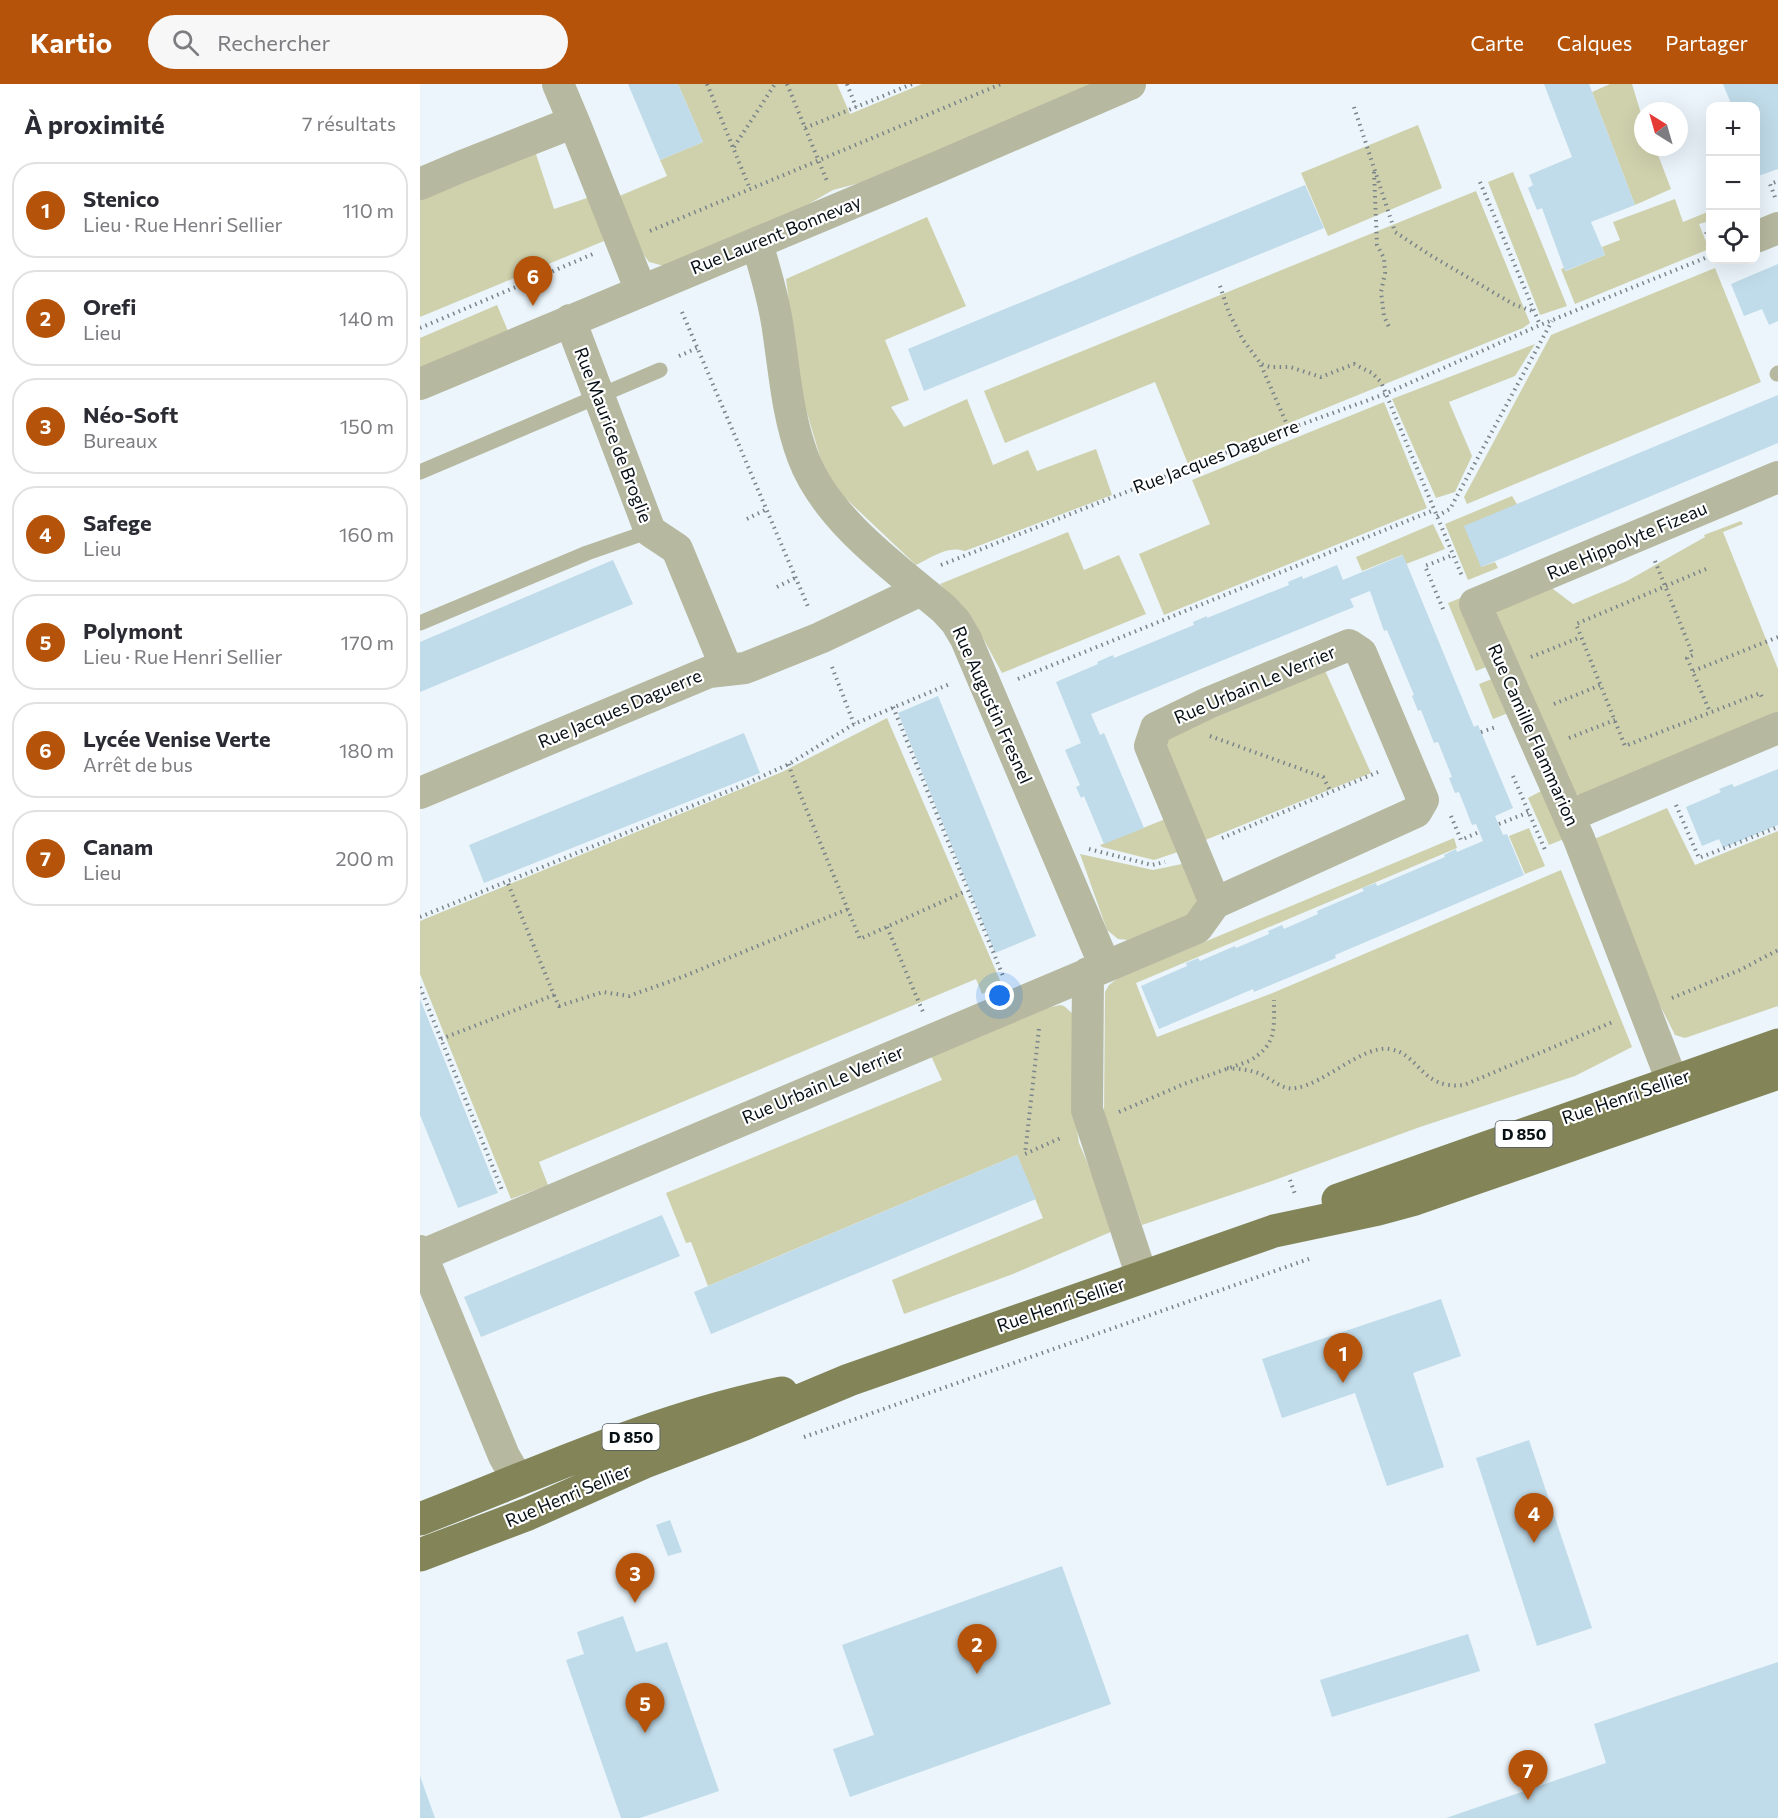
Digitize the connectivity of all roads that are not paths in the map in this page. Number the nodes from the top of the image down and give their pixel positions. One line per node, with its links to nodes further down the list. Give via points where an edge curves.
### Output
1 (558, 84): 3 (street)
2 (1130, 84): 7 (street, Rue Laurent Bonnevay)
3 (574, 122): 4 (street); 8 (street)
4 (420, 184)
5 (1777, 215): 6 (street)
6 (1760, 232)
7 (757, 243): 8 (street, Rue Laurent Bonnevay); 16 (street, Rue Augustin Fresnel, via 771,291 784,388 803,459 846,523)
8 (641, 291): 9 (street, Rue Laurent Bonnevay)
9 (570, 321): 11 (street, Rue Laurent Bonnevay); 12 (street, Rue Maurice de Broglie)
10 (660, 370): 12 (lane)
11 (420, 384)
12 (599, 396): 13 (lane); 15 (street, Rue Maurice de Broglie)
13 (420, 472)
14 (1778, 477): 17 (street, Rue Hippolyte Fizeau)
15 (650, 531): 18 (lane); 19 (street, Rue Maurice de Broglie, via 677,549)
16 (914, 584): 19 (street, Rue Jacques Daguerre, via 820,638 745,668); 24 (street, Rue Augustin Fresnel, via 956,622 966,639)
17 (1475, 604): 22 (street, Rue Camille Flammarion)
18 (420, 623)
19 (727, 670): 21 (street, Rue Jacques Daguerre, via 710,672)
20 (1778, 728): 22 (street)
21 (420, 793)
22 (1569, 816): 27 (street, Rue Camille Flammarion)
23 (1215, 903): 23 (street, Rue Urbain Le Verrier, via 1150,746 1156,728 1350,645 1361,653 1424,800 1416,812); 24 (street, Rue Urbain Le Verrier, via 1197,927)
24 (1096, 969): 29 (street, Rue Urbain Le Verrier); 30 (street, Rue Augustin Fresnel, via 1087,1110)
25 (1778, 1045): 27 (main road, Rue Henri Sellier / D 850)
26 (1778, 1073): 28 (main road, Rue Henri Sellier / D 850, via 1416,1199)
27 (1672, 1081): 28 (main road, Rue Henri Sellier / D 850, via 1302,1213)
28 (1274, 1230): 30 (main road, Rue Henri Sellier / D 850)
29 (421, 1254): 32 (street, via 504,1456)
30 (1142, 1277): 31 (main road, Rue Henri Sellier / D 850)
31 (849, 1380): 32 (main road, Rue Henri Sellier / D 850, via 740,1401); 34 (main road, Rue Henri Sellier / D 850)
32 (518, 1480): 33 (main road, Rue Henri Sellier / D 850)
33 (420, 1519)
34 (420, 1555)

